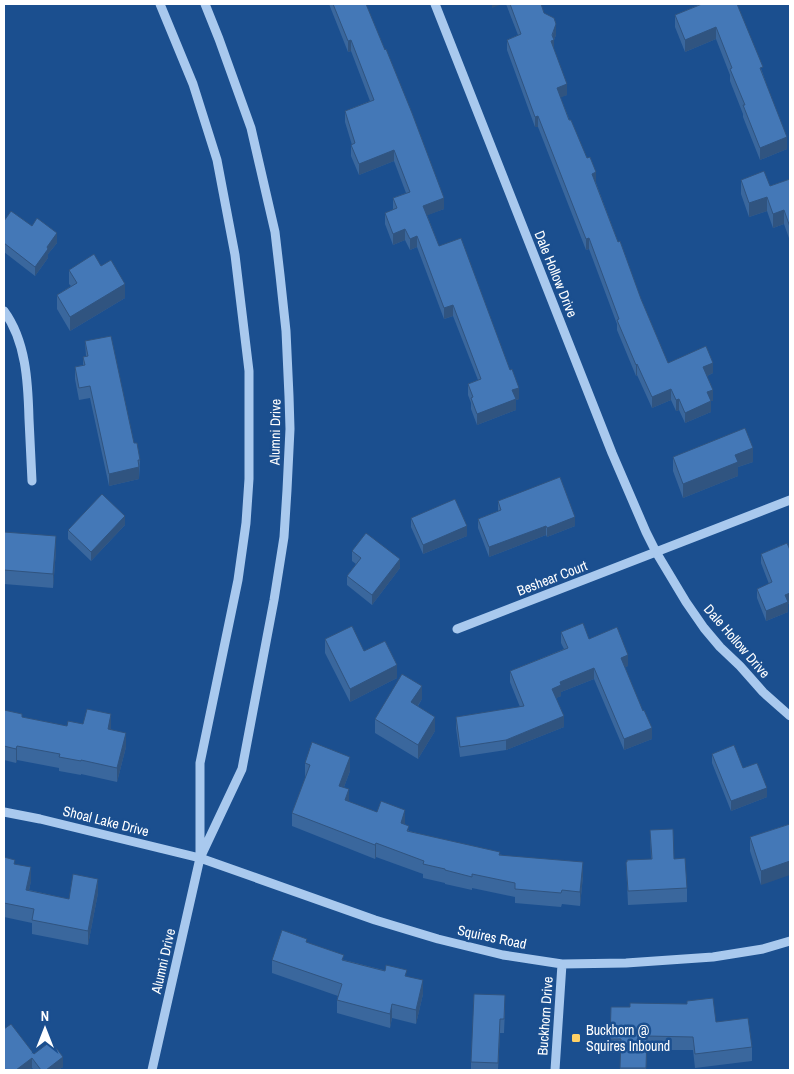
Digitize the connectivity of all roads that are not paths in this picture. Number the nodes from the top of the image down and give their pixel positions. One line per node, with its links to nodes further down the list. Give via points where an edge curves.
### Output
1 (160, 4): 11 (street, Alumni Drive, via 193,84 217,160 235,255 250,371 250,479 246,523 238,580 200,763)
2 (205, 4): 11 (street, Alumni Drive, via 251,128 275,232 286,331 290,428 284,537 242,769)
3 (435, 4): 7 (street, Dale Hollow Drive, via 616,462)
4 (4, 311): 5 (street, via 21,347 28,382)
5 (32, 481)
6 (790, 500): 7 (street)
7 (656, 552): 8 (street, Beshear Court); 9 (street, Dale Hollow Drive, via 704,628 763,692)
8 (458, 629)
9 (790, 716)
10 (4, 812): 11 (street, Shoal Lake Drive)
11 (200, 858): 13 (street, Squires Road, via 438,939 503,955); 14 (street, Alumni Drive)
12 (790, 941): 13 (street, Squires Road, via 713,957)
13 (562, 964): 15 (street, Buckhorn Drive)
14 (152, 1070)
15 (555, 1070)

